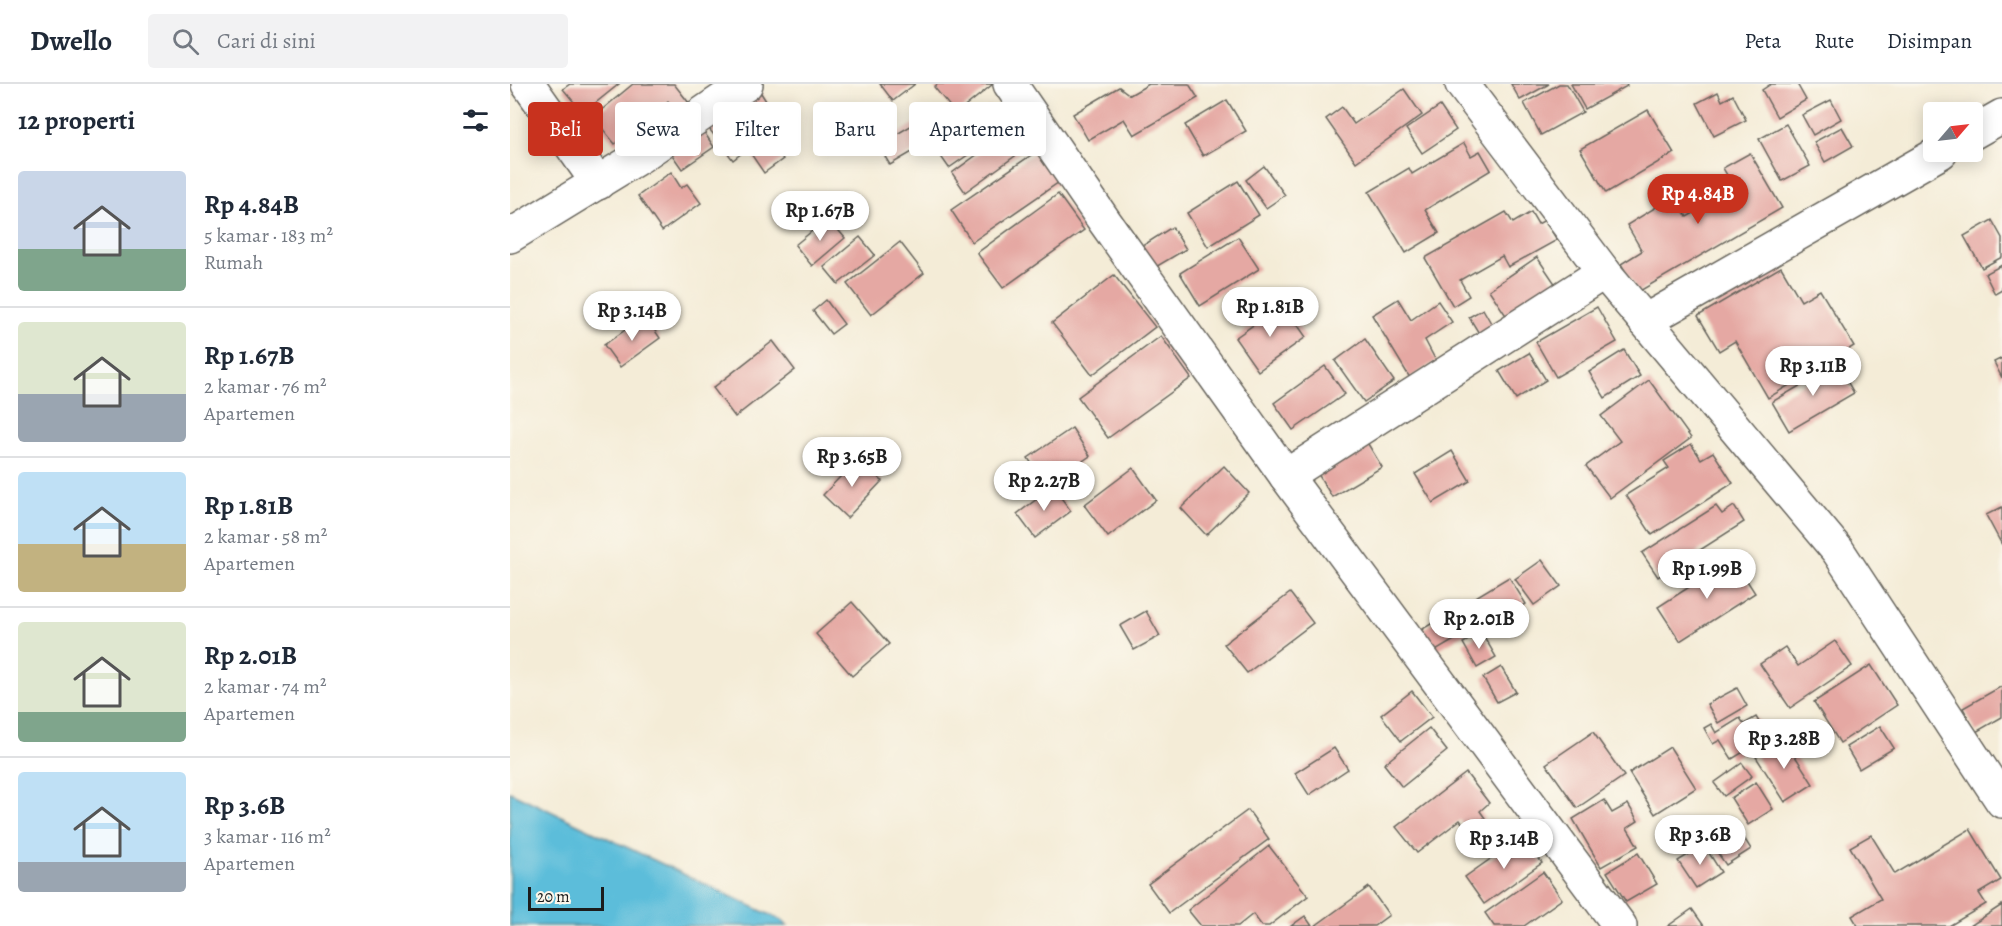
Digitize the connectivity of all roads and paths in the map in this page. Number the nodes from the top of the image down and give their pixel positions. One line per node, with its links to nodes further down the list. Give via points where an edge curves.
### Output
1 (528, 84): 8 (street)
2 (746, 84): 8 (street)
3 (1010, 84): 12 (street)
4 (1462, 84): 10 (street)
5 (2002, 116): 6 (street)
6 (1983, 127)
7 (1923, 162): 11 (street)
8 (598, 183): 9 (street)
9 (510, 236)
10 (1604, 272): 11 (street); 12 (street)
11 (1645, 321): 13 (street, via 1838,551)
12 (1286, 476): 14 (street)
13 (2002, 801)
14 (1620, 926)

